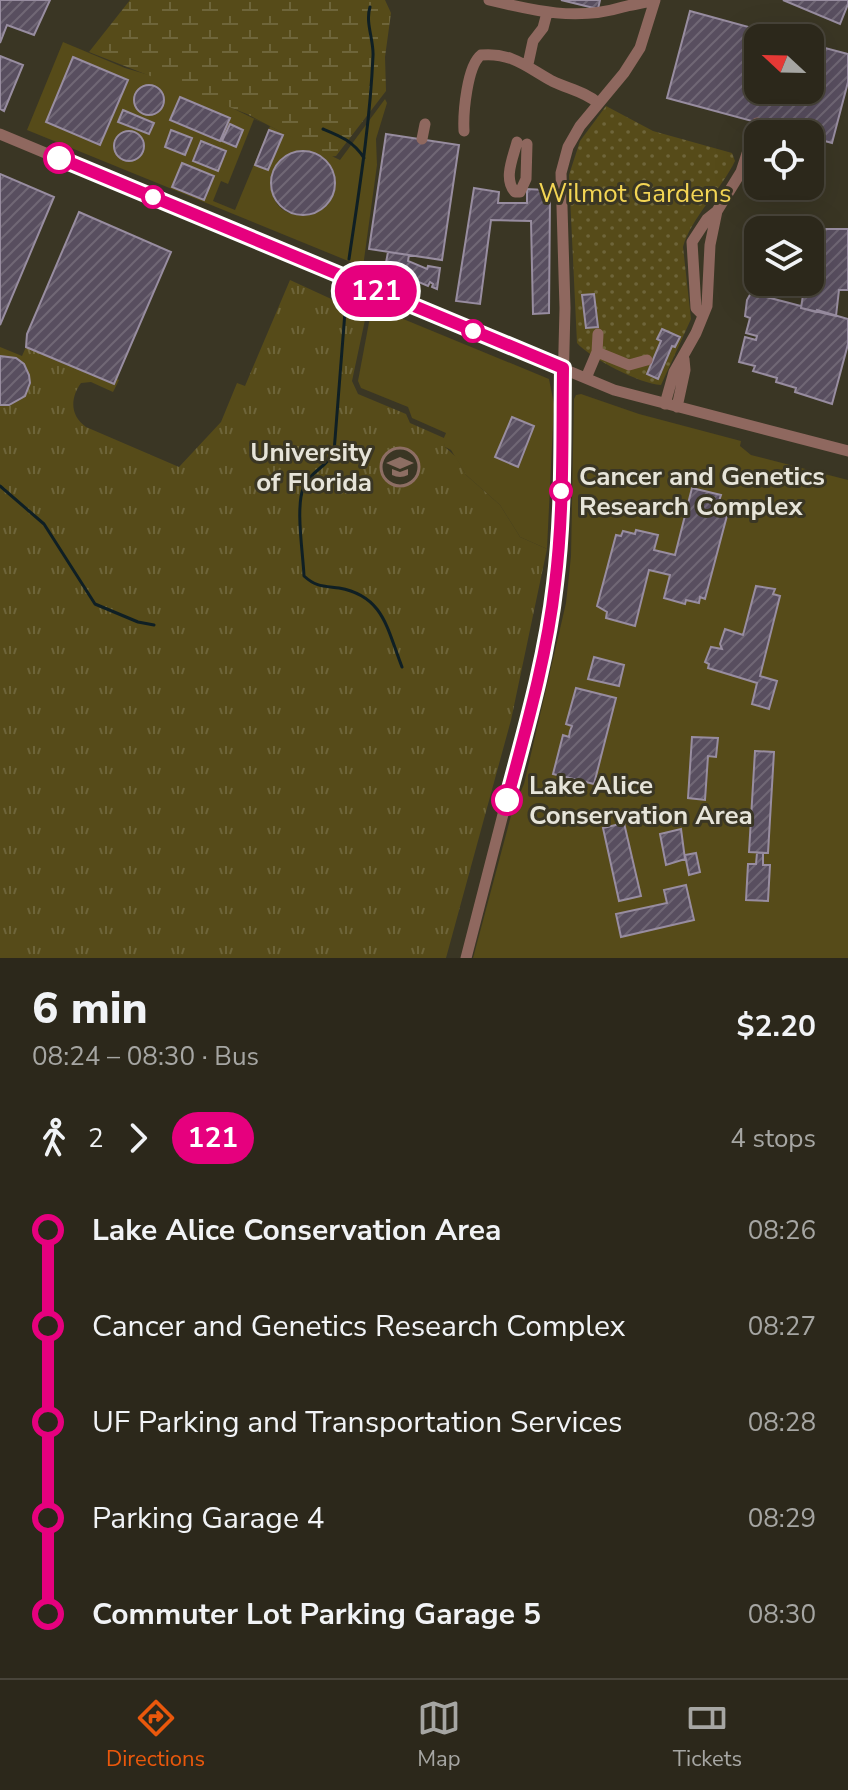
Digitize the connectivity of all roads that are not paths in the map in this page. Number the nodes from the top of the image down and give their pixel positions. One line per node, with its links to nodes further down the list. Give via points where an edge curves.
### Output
1 (490, 0): 4 (street)
2 (614, 0): 5 (street)
3 (654, 0): 5 (street); 7 (street, via 640,48)
4 (547, 13): 5 (street); 6 (street)
5 (609, 13)
6 (528, 64): 7 (street); 9 (street, via 478,57 463,113)
7 (598, 103): 20 (street, via 573,137 561,173)
8 (425, 124): 11 (street)
9 (464, 131)
10 (0, 134): 20 (street)
11 (422, 139)
12 (744, 175): 13 (street)
13 (717, 211): 14 (street, via 695,235); 15 (street)
14 (691, 259): 15 (street); 16 (street, via 696,308)
15 (710, 261): 16 (street)
16 (703, 315): 22 (street)
17 (598, 334): 18 (street)
18 (597, 352): 19 (street, via 629,365); 21 (street)
19 (647, 360)
20 (563, 368): 21 (street); 24 (street, via 553,597)
21 (586, 378): 22 (street)
22 (671, 406): 23 (street)
23 (848, 451)
24 (466, 958)

